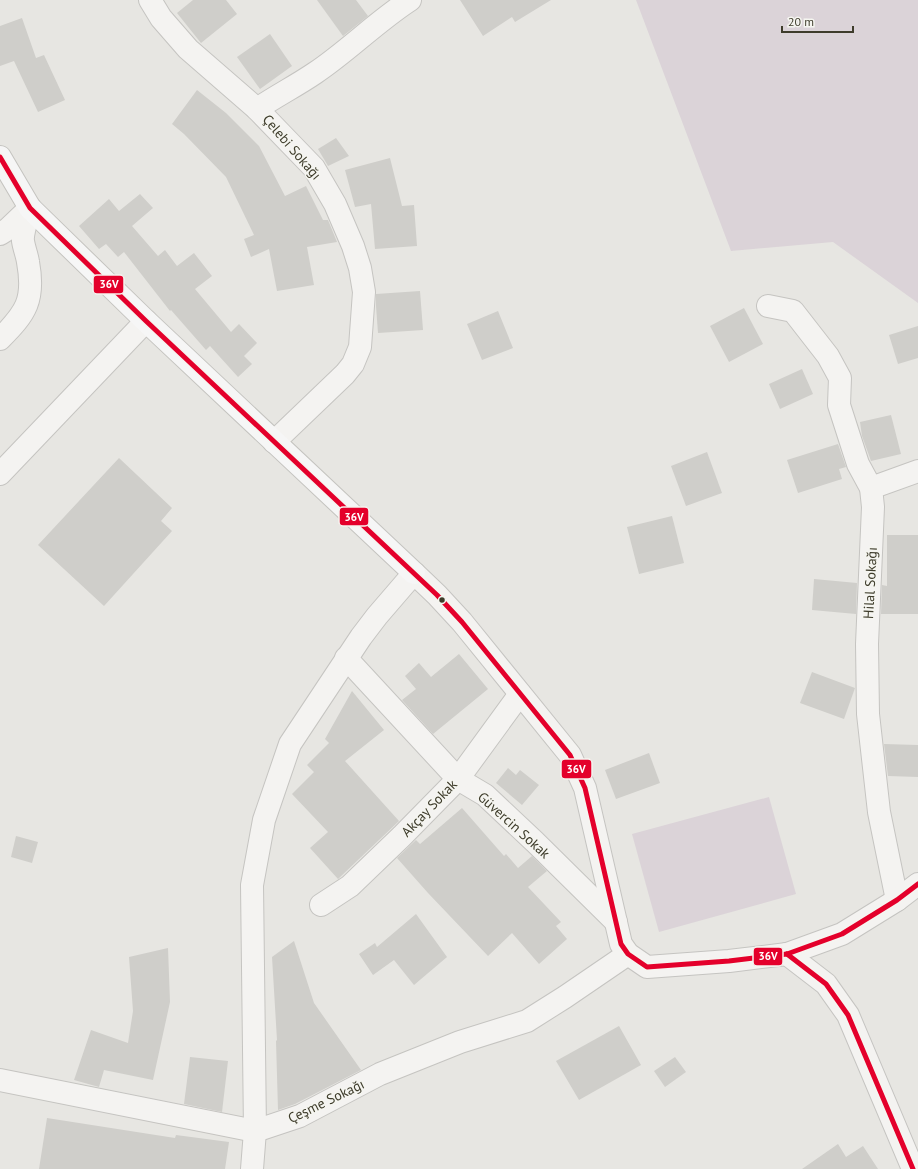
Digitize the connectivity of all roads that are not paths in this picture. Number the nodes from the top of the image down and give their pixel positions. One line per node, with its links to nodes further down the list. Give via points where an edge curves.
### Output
1 (150, 0): 3 (street, Çelebi Sokağı, via 161,18 188,49)
2 (410, 0): 3 (street, via 315,73)
3 (257, 109): 10 (street, Çelebi Sokağı, via 314,168 335,204 353,246 364,292 360,347 353,364)
4 (0, 157): 5 (main road)
5 (30, 208): 6 (street); 8 (main road); 9 (street, via 23,240 31,288 25,310)
6 (0, 234)
7 (768, 306): 13 (street, Hilal Sokağı, via 793,311 828,356 840,378 839,406 858,464)
8 (146, 321): 10 (main road); 12 (street)
9 (0, 339)
10 (274, 442): 14 (main road)
11 (918, 471): 13 (street)
12 (0, 474)
13 (870, 488): 19 (street, Hilal Sokağı, via 873,507 867,644 868,714 879,812)
14 (414, 573): 15 (street, via 377,616); 16 (street, via 462,622)
15 (346, 658): 17 (street, Güvercin Sokak); 25 (street, via 290,744 264,820 252,884)
16 (520, 694): 17 (street, Akçay Sokak); 21 (street, via 570,755 585,788)
17 (458, 779): 20 (street, Akçay Sokak, via 350,886); 21 (street, Güvercin Sokak, via 485,795)
18 (918, 884): 19 (street)
19 (897, 900): 23 (street, via 842,934)
20 (321, 905)
21 (616, 923): 22 (street, via 621,944)
22 (628, 954): 23 (street, via 647,967); 25 (street, Çeşme Sokağı, via 527,1021 460,1042 380,1074 300,1116)
23 (787, 954): 27 (street, via 826,984 848,1015)
24 (0, 1080): 25 (street, Çeşme Sokağı)
25 (255, 1131): 26 (street)
26 (252, 1169)
27 (913, 1169)

